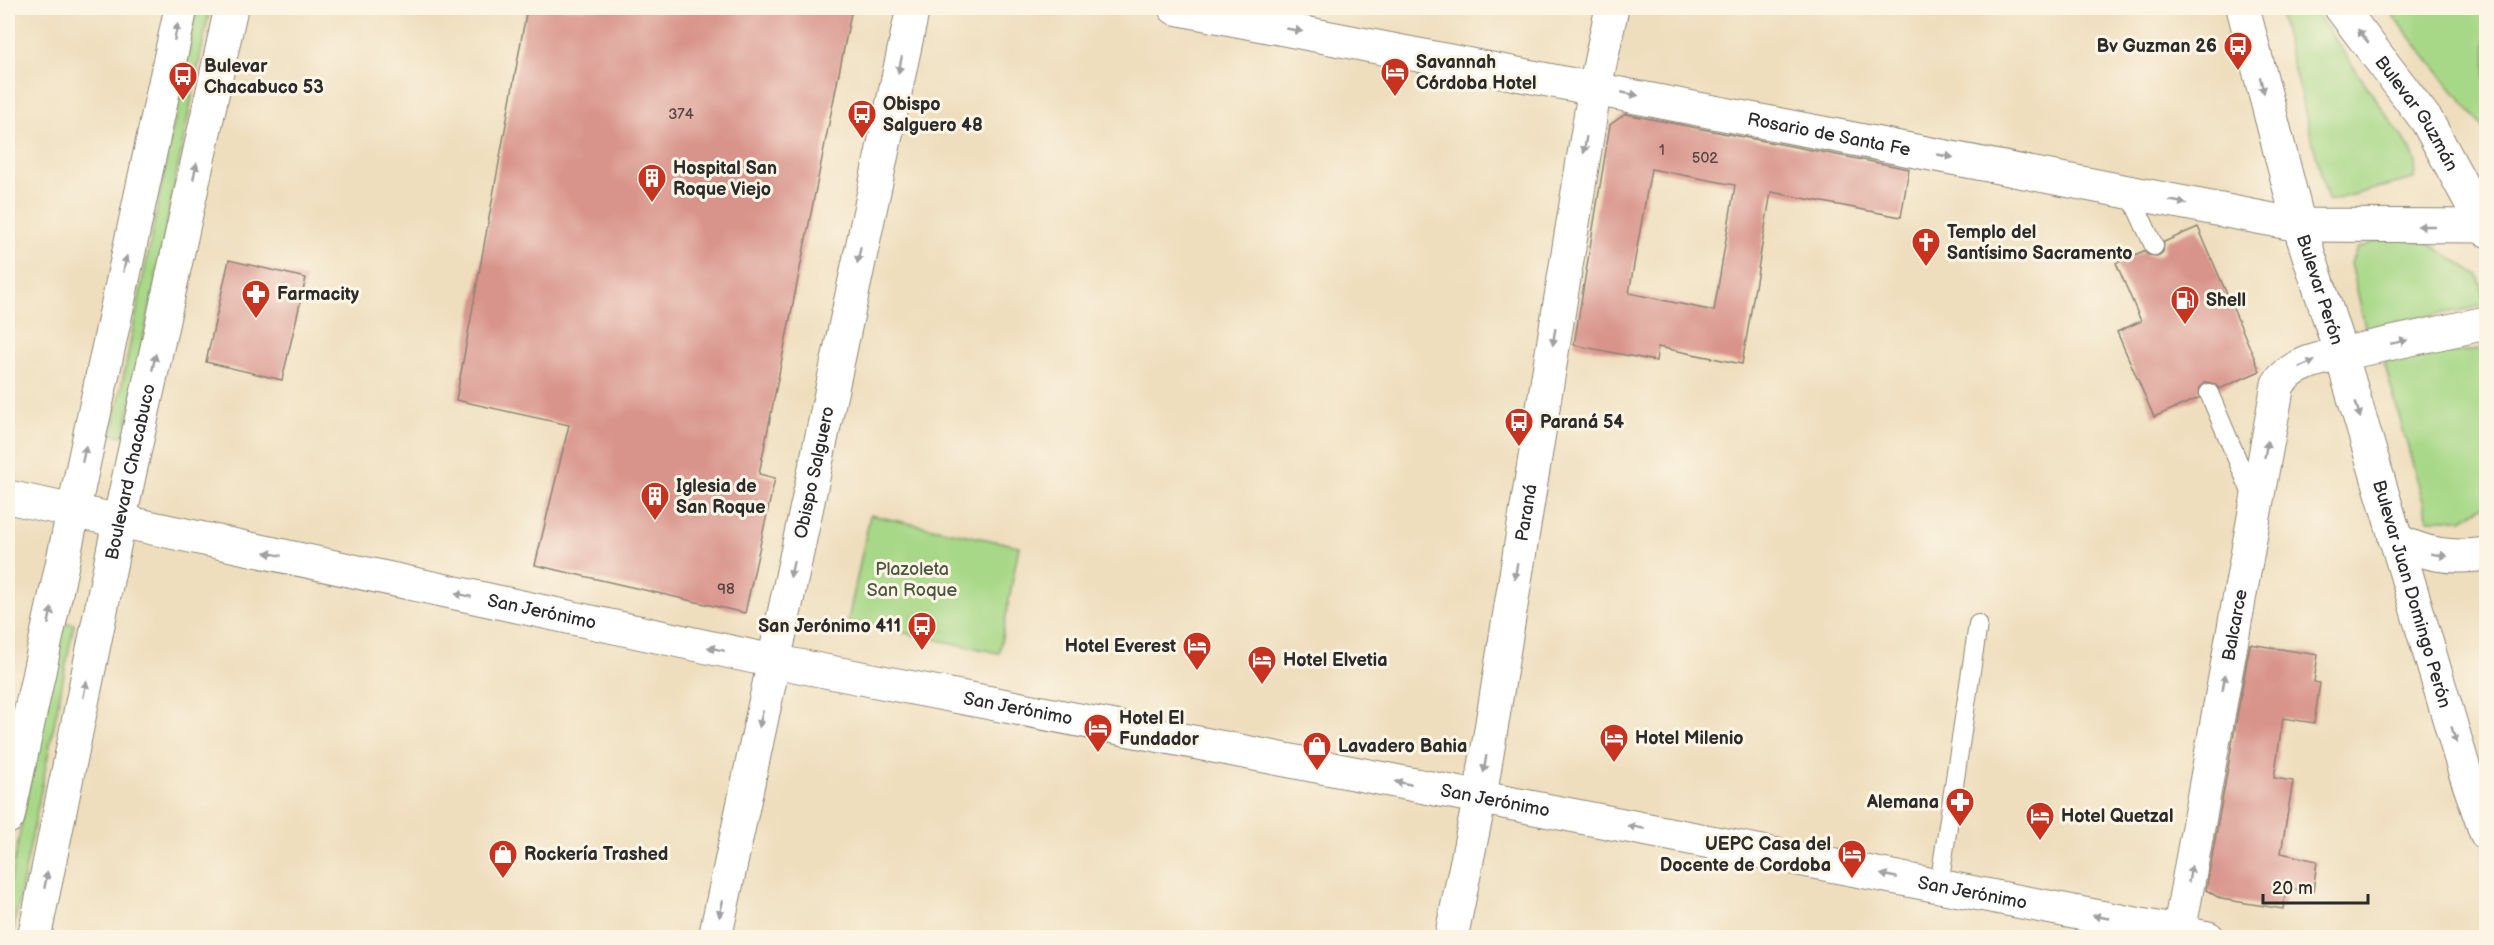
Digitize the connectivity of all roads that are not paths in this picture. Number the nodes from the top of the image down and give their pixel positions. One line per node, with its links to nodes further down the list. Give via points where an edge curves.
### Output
1 (181, 8): 18 (street, one-way to 1)
2 (231, 8): 19 (street, Boulevard Chacabuco, one-way to 2)
3 (913, 8): 23 (street, Obispo Salguero, one-way to 23)
4 (1175, 8): 8 (street, Rosario de Santa Fe, one-way to 8)
5 (1612, 8): 8 (street, Paraná)
6 (2243, 8): 10 (street, one-way to 10)
7 (2341, 8): 11 (street, Bulevar Guzmán, one-way to 7, via 2427,121)
8 (1595, 87): 9 (street, Rosario de Santa Fe, one-way to 9); 24 (street, Paraná, one-way to 24)
9 (2129, 192): 10 (street, Rosario de Santa Fe, one-way to 10); 12 (lane)
10 (2299, 225): 11 (street, Rosario de Santa Fe, one-way to 10); 14 (street, Bulevar Perón)
11 (2486, 228)
12 (2154, 246)
13 (2487, 324): 14 (street, one-way to 13)
14 (2342, 354): 17 (street, Balcarce, one-way to 14, via 2278,384 2290,371 2306,363); 20 (street, Bulevar Juan Domingo Perón, one-way to 20)
15 (2209, 393): 17 (lane)
16 (8, 497): 18 (street, San Jerónimo)
17 (2256, 504): 28 (street, Balcarce, one-way to 17)
18 (71, 512): 19 (street, San Jerónimo); 25 (street, one-way to 18)
19 (119, 522): 23 (street, San Jerónimo, one-way to 19); 29 (street, Boulevard Chacabuco, one-way to 19)
20 (2395, 539): 21 (street, one-way to 21, via 2440,556); 26 (street, Bulevar Juan Domingo Perón, one-way to 26)
21 (2487, 554)
22 (1978, 624): 27 (lane)
23 (773, 661): 24 (street, San Jerónimo, one-way to 23); 30 (street, Obispo Salguero, one-way to 30)
24 (1480, 797): 27 (street, San Jerónimo, one-way to 24); 31 (street, Paraná)
25 (8, 817)
26 (2487, 833)
27 (1939, 886): 28 (street, San Jerónimo, one-way to 27)
28 (2189, 936)
29 (34, 938)
30 (715, 938)
31 (1451, 938)

